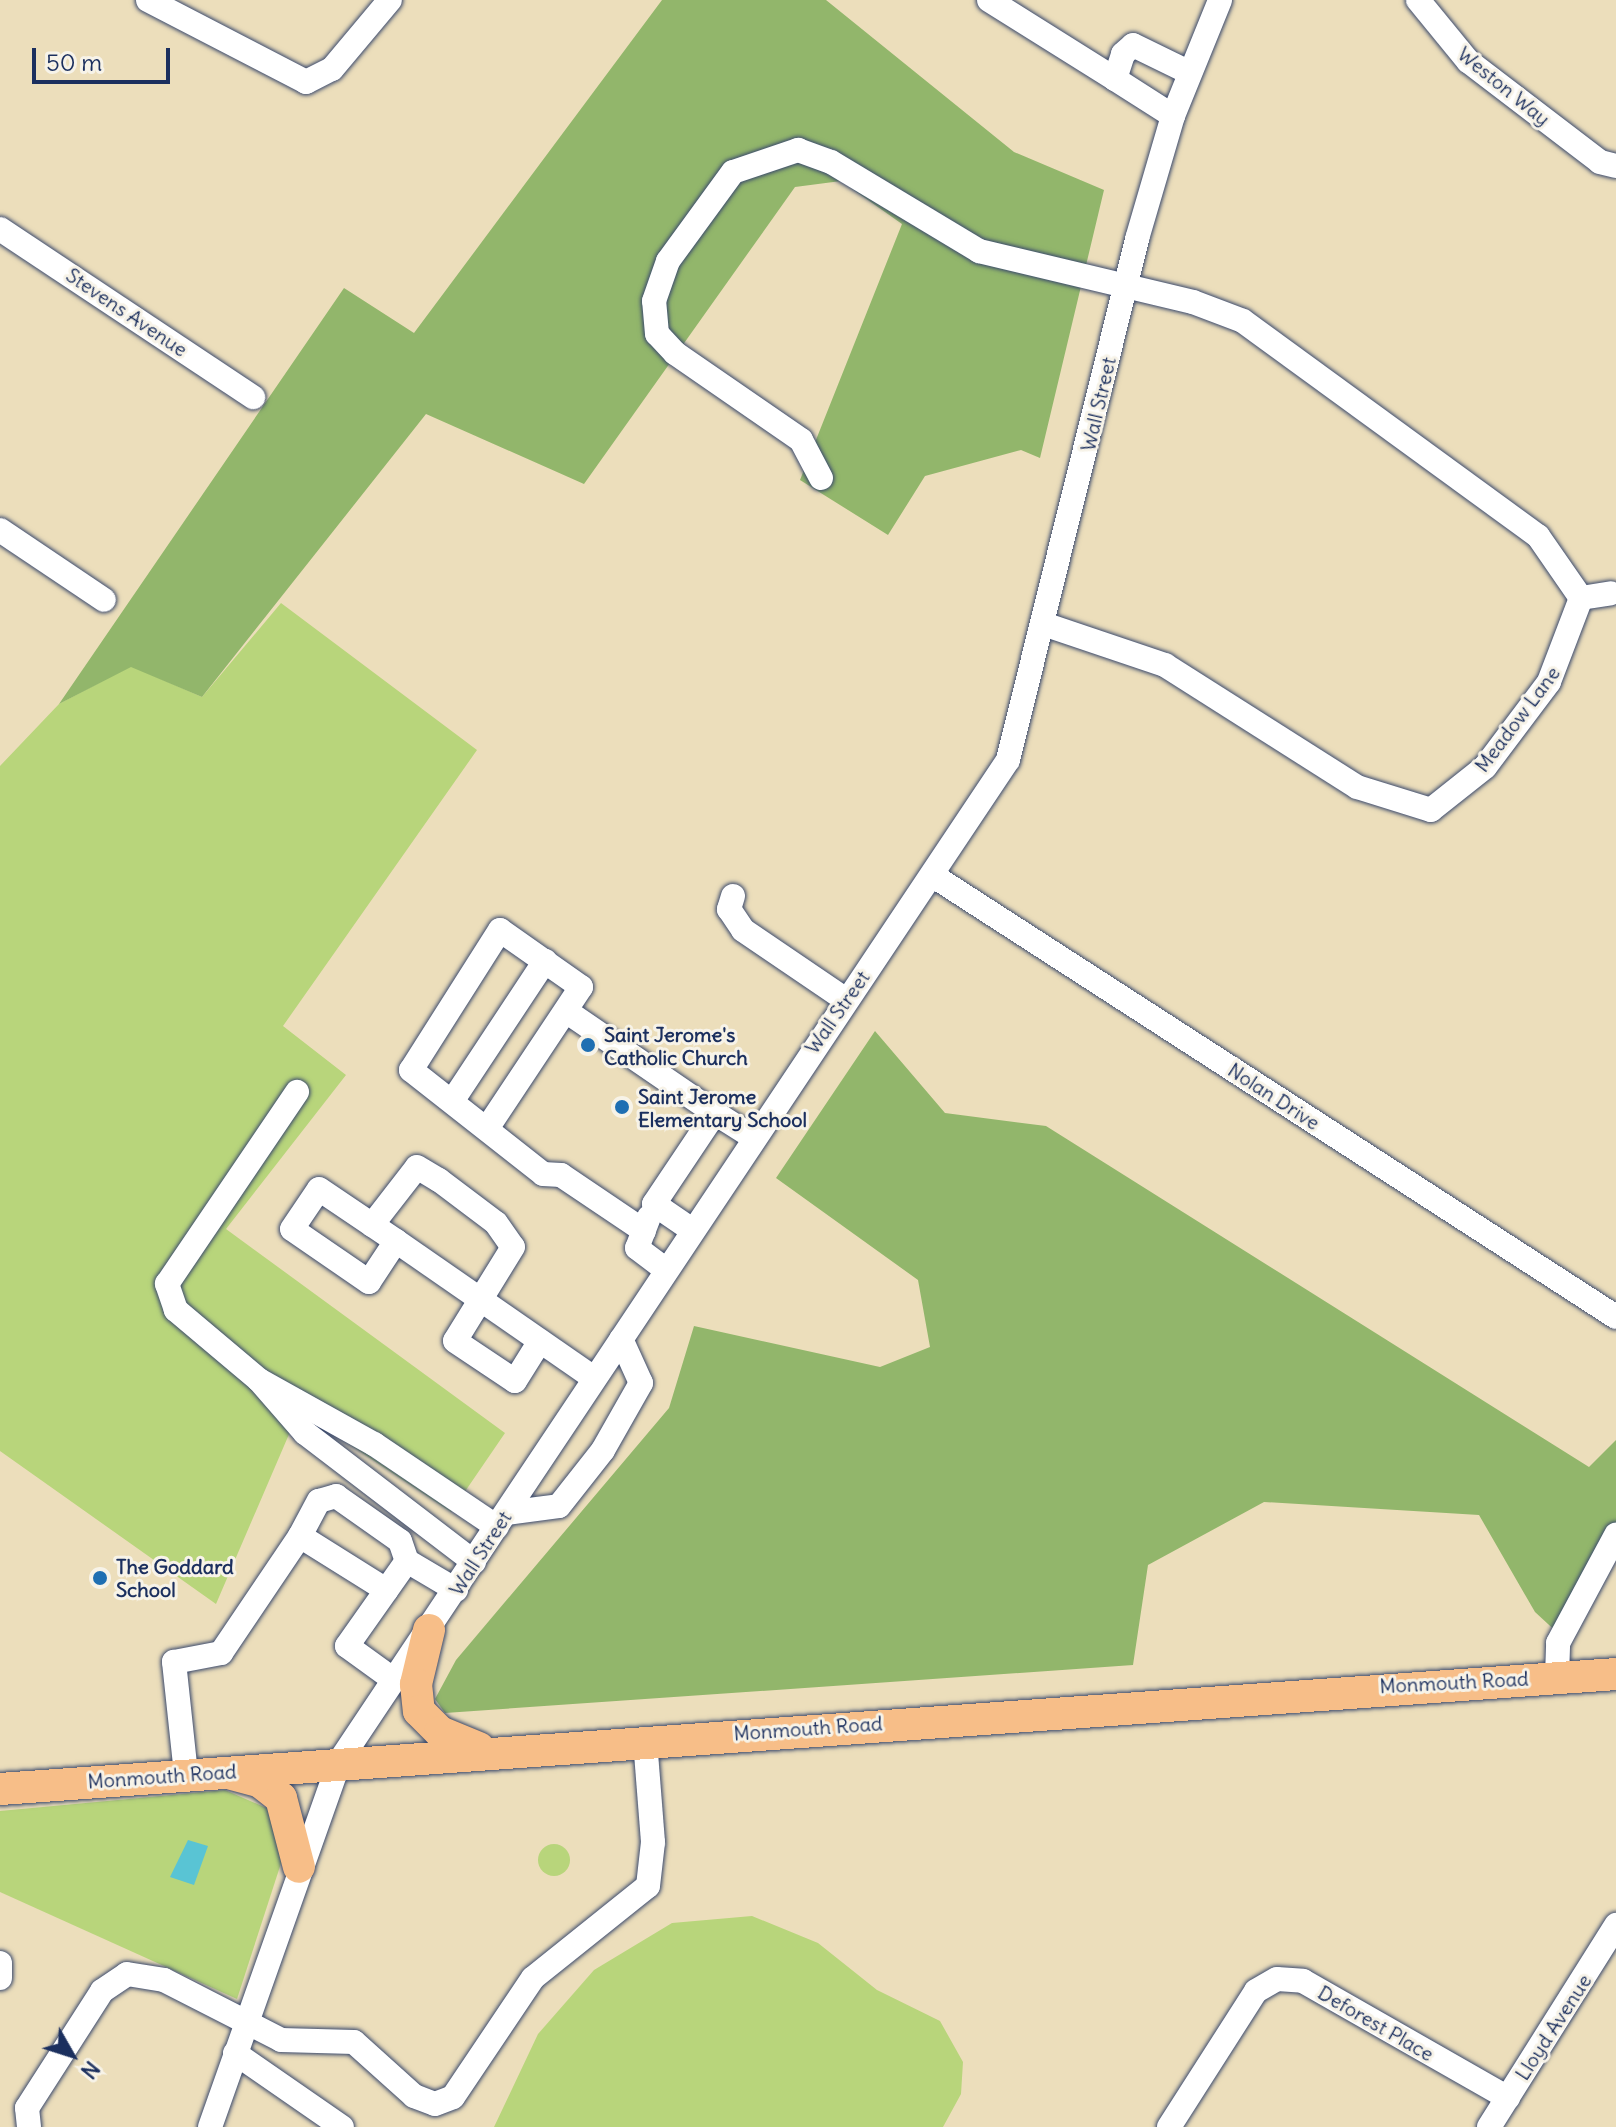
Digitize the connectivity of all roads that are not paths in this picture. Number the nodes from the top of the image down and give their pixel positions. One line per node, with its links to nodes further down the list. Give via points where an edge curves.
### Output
1 (148, 0): 2 (street, via 290,76 314,82)
2 (390, 0)
3 (989, 0): 7 (street)
4 (1220, 0): 6 (street, Wall Street)
5 (1418, 0): 9 (street, Weston Way, via 1468,61)
6 (1188, 72): 7 (street, via 1133,45); 8 (street, Wall Street)
7 (1115, 79): 8 (street)
8 (1173, 116): 11 (street, Wall Street)
9 (1608, 164)
10 (0, 229): 12 (street, Stevens Avenue)
11 (1128, 285): 13 (street, via 979,251 831,162 798,150 733,172 668,261 654,301 657,334 801,440); 16 (street, via 1220,311 1288,348 1538,536); 18 (street, Wall Street)
12 (253, 397)
13 (821, 478)
14 (0, 530): 17 (street)
15 (1611, 593): 16 (street)
16 (1581, 598): 18 (street, Meadow Lane, via 1549,682 1485,767 1432,822 1357,787 1165,665)
17 (104, 600)
18 (1046, 625): 19 (street, Wall Street, via 1008,760)
19 (932, 875): 22 (street, Wall Street); 36 (street, Nolan Drive)
20 (733, 896): 22 (street, via 729,909 743,930)
21 (545, 961): 23 (street, via 581,987); 25 (street); 25 (street, via 500,930 411,1070)
22 (846, 1000): 28 (street, Wall Street)
23 (566, 1011): 26 (street); 27 (street)
24 (297, 1092): 40 (street, via 167,1284 176,1310)
25 (453, 1100): 27 (street)
26 (715, 1113): 28 (street); 29 (street)
27 (495, 1136): 32 (street)
28 (753, 1137): 31 (street, Wall Street)
29 (654, 1204): 31 (street); 32 (street)
30 (372, 1225): 33 (street); 33 (street, via 319,1189 292,1229 369,1282); 35 (street, via 417,1167 439,1180 510,1236 513,1247)
31 (692, 1230): 34 (street, Wall Street)
32 (644, 1231): 34 (street, via 637,1248)
33 (396, 1241): 35 (street)
34 (666, 1270): 37 (street, Wall Street)
35 (482, 1301): 38 (street); 38 (street, via 455,1341 515,1381)
36 (1616, 1317)
37 (621, 1339): 39 (street, Wall Street); 41 (street, via 641,1383 603,1450 559,1506)
38 (540, 1341): 39 (street)
39 (594, 1378): 41 (street, Wall Street)
40 (259, 1380): 41 (street); 45 (street, via 305,1433)
41 (501, 1520): 45 (street, Wall Street)
42 (1616, 1535): 50 (street, via 1558,1643)
43 (300, 1536): 44 (street, via 319,1501 336,1496 400,1541); 46 (street); 56 (street, via 221,1653 174,1662)
44 (407, 1561): 46 (street); 47 (street)
45 (474, 1562): 47 (street, Wall Street)
46 (386, 1590): 51 (street, via 347,1646)
47 (456, 1590): 48 (street, Wall Street)
48 (429, 1630): 51 (street, Wall Street); 53 (main road, via 416,1684 419,1711 440,1732)
49 (1616, 1674): 50 (main road, Monmouth Road)
50 (1557, 1676): 52 (main road, Monmouth Road)
51 (394, 1680): 54 (street, Wall Street)
52 (645, 1740): 53 (main road, Monmouth Road); 62 (street, via 653,1842 648,1886 533,1978 453,2097 435,2104 414,2096 354,2042 281,2040)
53 (486, 1751): 54 (main road, Monmouth Road)
54 (339, 1762): 55 (main road, Monmouth Road); 58 (street, Wall Street)
55 (221, 1772): 56 (main road, Monmouth Road); 58 (main road, via 259,1781 281,1798)
56 (186, 1774): 57 (main road, Monmouth Road)
57 (0, 1789)
58 (299, 1867): 62 (street, Wall Street)
59 (1616, 1925): 64 (street, Lloyd Avenue)
60 (0, 1963): 61 (street)
61 (0, 1978)
62 (246, 2021): 63 (street, Wall Street); 65 (street, via 164,1980 118,1977 27,2108)
63 (235, 2053): 66 (street, Wall Street); 67 (street)
64 (1508, 2098): 68 (street, Deforest Place, via 1303,1981 1277,1979 1256,1991); 69 (street, Lloyd Avenue)
65 (29, 2127)
66 (210, 2127)
67 (342, 2127)
68 (1169, 2127)
69 (1489, 2127)

